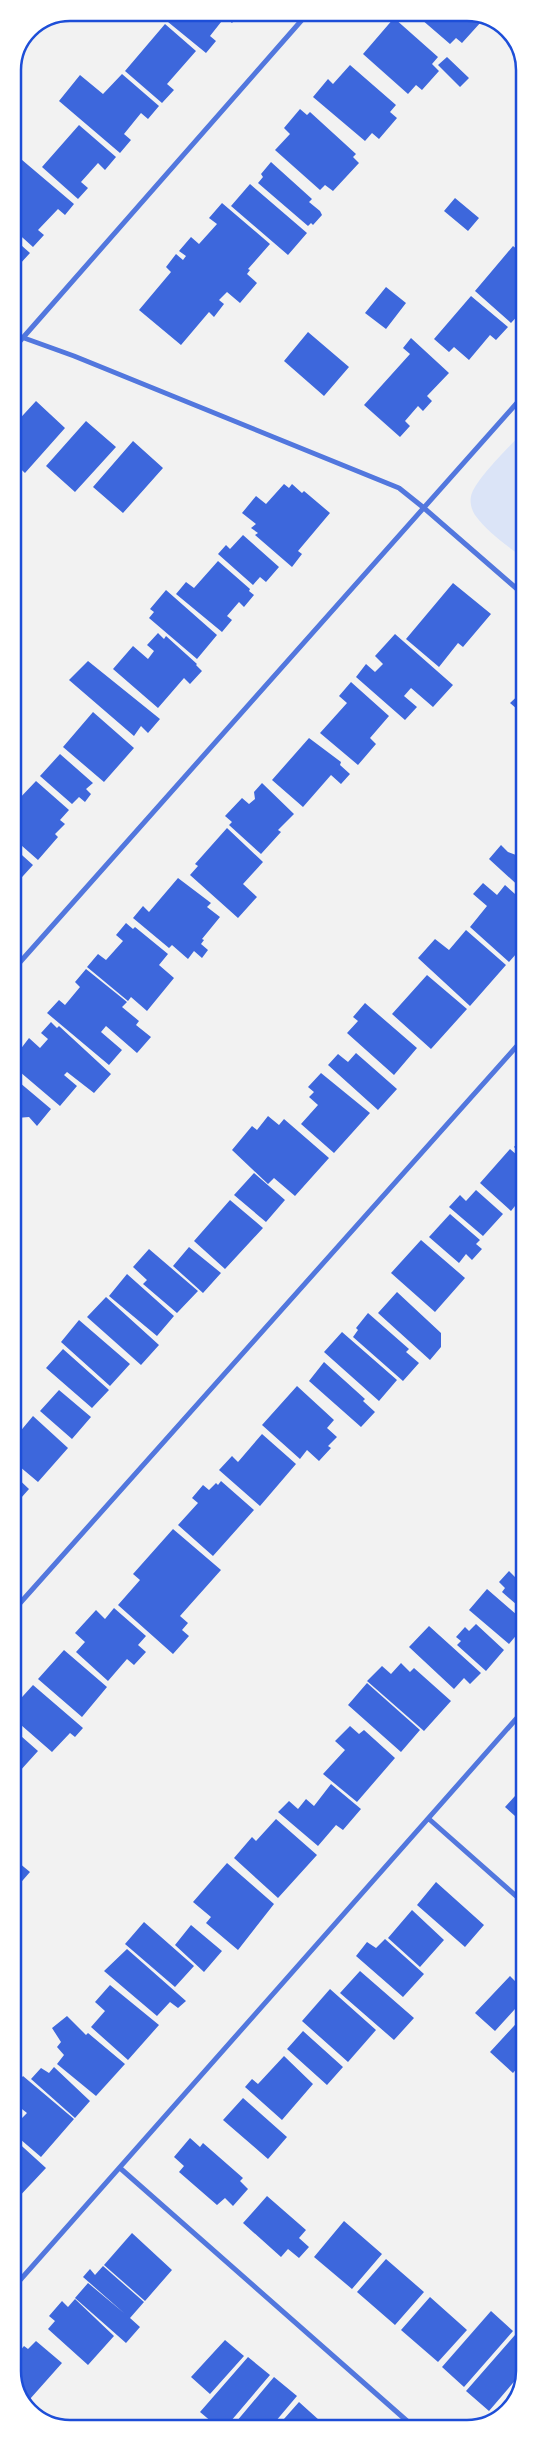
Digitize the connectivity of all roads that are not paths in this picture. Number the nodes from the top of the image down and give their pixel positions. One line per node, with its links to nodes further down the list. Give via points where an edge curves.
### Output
1 (301, 21): 2 (street)
2 (23, 337): 3 (street); 5 (street, via 400,488)
3 (21, 339)
4 (516, 404): 5 (street)
5 (424, 508): 6 (street); 7 (street)
6 (516, 588)
7 (21, 961)
8 (516, 1047): 9 (street)
9 (21, 1602)
10 (516, 1719): 11 (street)
11 (429, 1819): 12 (street); 13 (street)
12 (516, 1895)
13 (120, 2168): 14 (street); 15 (street)
14 (21, 2279)
15 (407, 2420)

